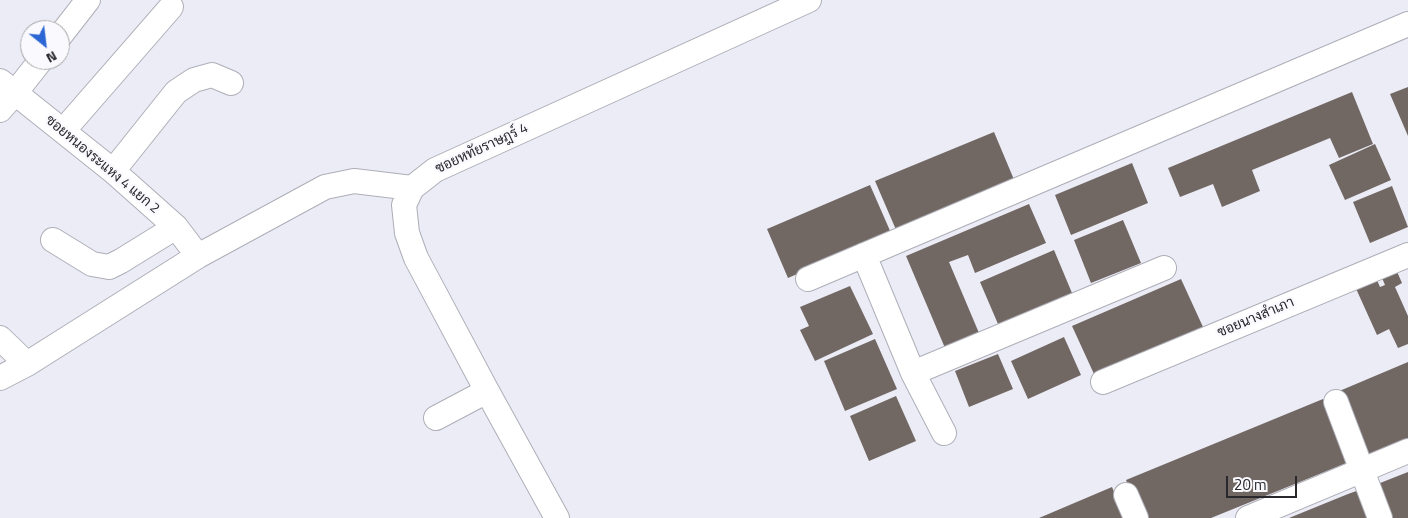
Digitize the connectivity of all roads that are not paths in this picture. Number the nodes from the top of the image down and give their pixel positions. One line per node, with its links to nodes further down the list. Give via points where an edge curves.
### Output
1 (88, 0): 4 (street)
2 (809, 0): 11 (street, ซอยหทัยราษฎร์ 4, via 434,170)
3 (171, 7): 9 (street)
4 (70, 23)
5 (1408, 24): 15 (street)
6 (31, 70): 8 (street)
7 (231, 83): 10 (street, via 212,74 194,80 176,92)
8 (5, 95): 9 (street, ซอยหนองระแหง 4 แยก 2)
9 (63, 131): 10 (street, ซอยหนองระแหง 4 แยก 2)
10 (113, 171): 12 (street, ซอยหนองระแหง 4 แยก 2)
11 (412, 188): 16 (street, via 354,181 325,187); 24 (street, via 404,205 410,242)
12 (176, 227): 13 (street, via 108,267 92,264); 16 (street, ซอยหนองระแหง 4 แยก 2)
13 (53, 240)
14 (1408, 254): 23 (street, ซอยนางสำเภา)
15 (864, 255): 18 (street); 21 (street)
16 (198, 256): 20 (street)
17 (1164, 268): 21 (street)
18 (808, 279)
19 (0, 338): 20 (street)
20 (27, 364): 22 (street)
21 (913, 373): 27 (street)
22 (0, 378)
23 (1103, 382)
24 (487, 390): 26 (street); 31 (street)
25 (1336, 402): 29 (street)
26 (436, 418)
27 (944, 433)
28 (1408, 451): 29 (street)
29 (1362, 470): 33 (street); 34 (street)
30 (1126, 496): 32 (street)
31 (557, 518)
32 (1136, 518)
33 (1248, 518)
34 (1380, 518)

